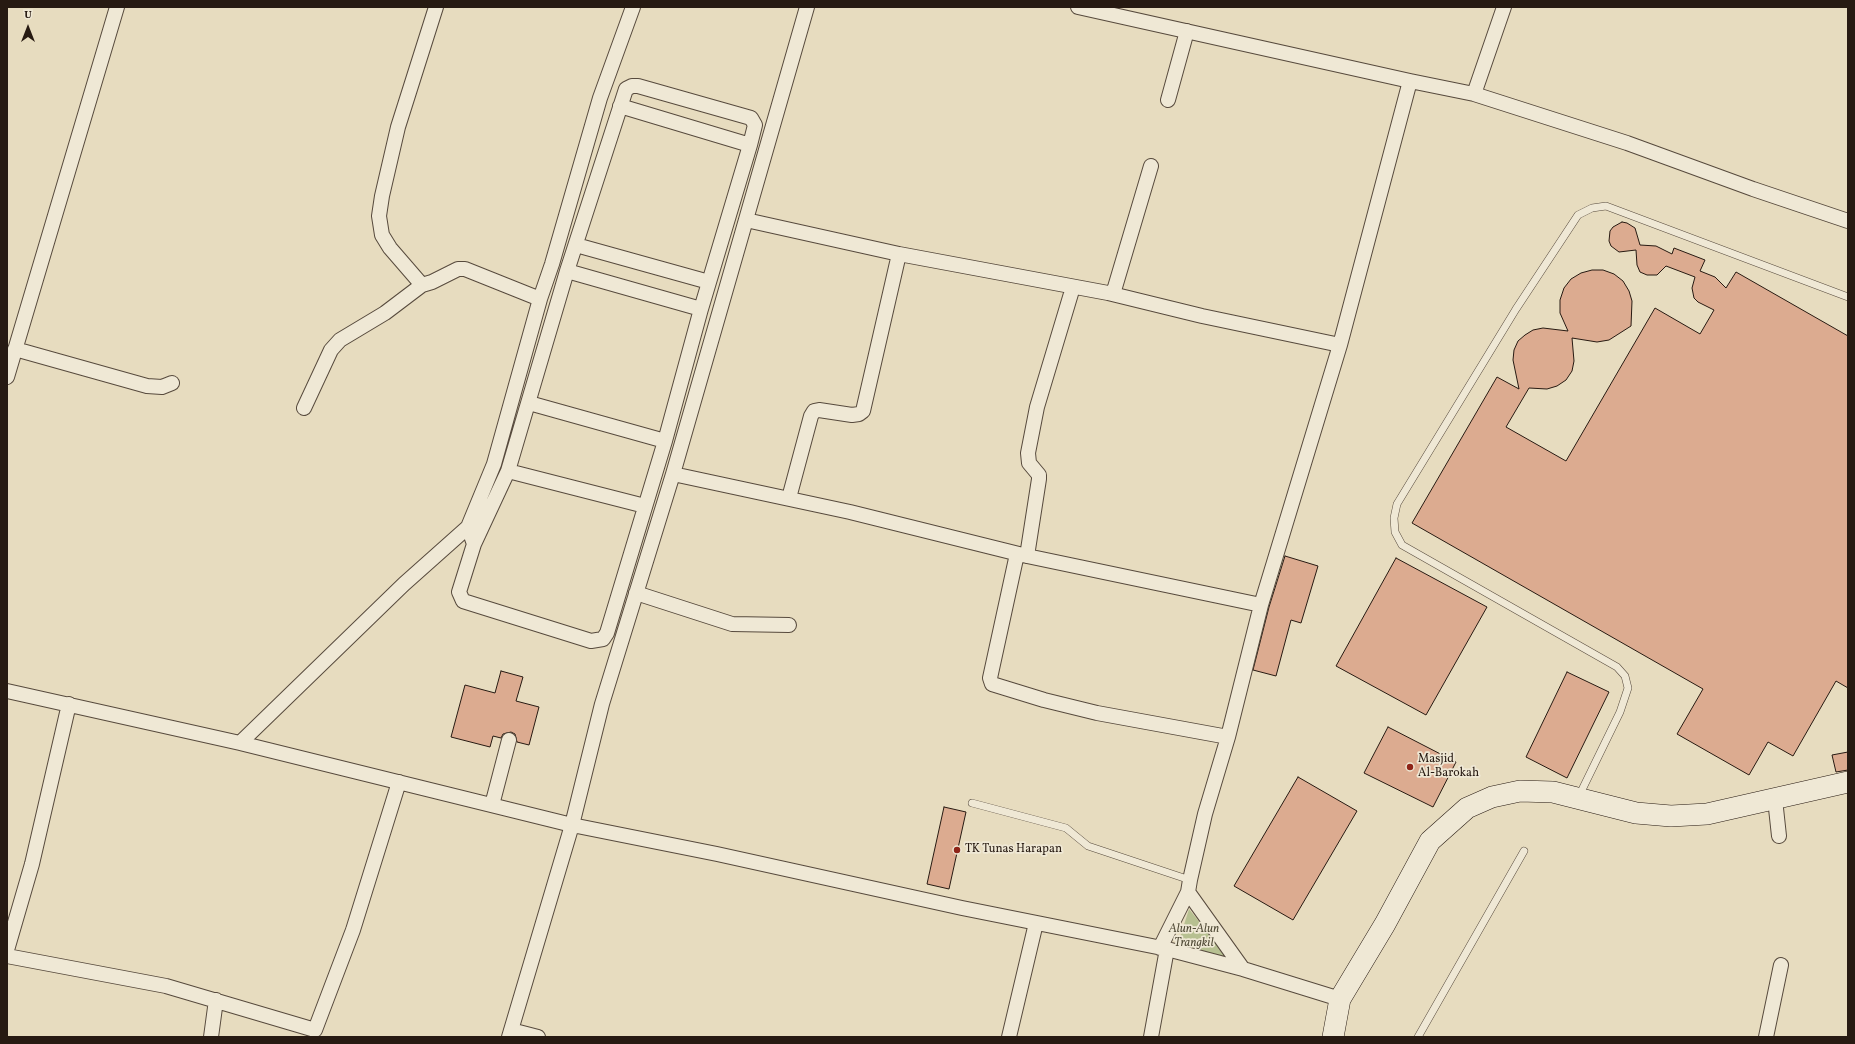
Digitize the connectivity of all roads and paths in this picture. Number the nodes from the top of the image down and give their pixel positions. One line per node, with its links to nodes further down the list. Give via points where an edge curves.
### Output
1 (117, 7): 27 (street)
2 (436, 7): 20 (street, via 398,127 379,216 382,235)
3 (633, 7): 24 (street, via 600,98)
4 (807, 7): 14 (street)
5 (1078, 7): 7 (street)
6 (1504, 7): 9 (street)
7 (1187, 31): 8 (street); 10 (street)
8 (1410, 81): 9 (street); 26 (street)
9 (1474, 94): 15 (street, via 1627,143)
10 (1168, 100)
11 (620, 106): 12 (street); 12 (street, via 626,89 638,86 751,118 755,125); 16 (street)
12 (750, 145): 19 (street)
13 (1152, 166): 22 (street)
14 (746, 220): 17 (street); 34 (street)
15 (1848, 221)
16 (576, 245): 18 (street); 19 (street)
17 (899, 254): 21 (street); 35 (street, via 863,411 852,415 814,411)
18 (567, 271): 25 (street); 30 (street)
19 (709, 282): 25 (street)
20 (422, 285): 24 (street, via 458,269 465,269); 31 (street, via 340,340 331,350)
21 (1073, 287): 22 (street); 39 (street, via 1037,407 1028,453 1029,463 1040,479)
22 (1113, 294): 26 (street)
23 (1848, 297): 50 (lane, via 1606,206 1592,208 1578,215 1520,302 1397,504 1395,532 1402,545 1617,667 1625,676 1628,688 1620,712)
24 (540, 299): 37 (street, via 494,464)
25 (701, 309): 32 (street)
26 (1340, 345): 41 (street)
27 (16, 349): 28 (street); 29 (street, via 147,386 162,387)
28 (7, 377)
29 (172, 383)
30 (529, 403): 32 (street); 33 (street)
31 (304, 408)
32 (665, 441): 36 (street)
33 (508, 471): 36 (street); 38 (street)
34 (673, 474): 35 (street); 40 (street)
35 (788, 498): 39 (street)
36 (645, 506): 38 (street, via 607,633 598,641 463,601 459,592)
37 (468, 527): 38 (street); 47 (street, via 404,584)
38 (474, 544)
39 (1022, 555): 41 (street); 45 (street, via 990,678 992,684 1097,713)
40 (636, 593): 42 (street, via 732,624); 54 (street, via 602,704)
41 (1261, 605): 45 (street)
42 (789, 625)
43 (7, 692): 44 (street)
44 (69, 704): 47 (street); 60 (street, via 32,864)
45 (1228, 737): 57 (street, via 1205,814)
46 (508, 740): 53 (street)
47 (240, 743): 48 (street)
48 (398, 782): 53 (street); 67 (street, via 353,930)
49 (1848, 782): 51 (street)
50 (1578, 798): 51 (street, via 1636,813 1671,816 1707,814); 64 (street, via 1553,792 1520,791 1492,797 1467,808 1430,841)
51 (1775, 799): 55 (street)
52 (972, 803): 57 (lane, via 1066,828 1088,846)
53 (492, 805): 54 (street)
54 (572, 825): 58 (street); 66 (street)
55 (1779, 836)
56 (1524, 851): 73 (lane)
57 (1189, 886): 59 (street); 63 (street)
58 (1036, 923): 59 (street); 70 (street)
59 (1163, 948): 63 (street); 71 (street)
60 (7, 950)
61 (7, 956): 65 (street, via 166,986)
62 (1781, 965): 74 (street)
63 (1243, 969): 64 (street)
64 (1340, 999): 72 (street)
65 (216, 1000): 67 (street); 68 (street)
66 (510, 1033): 69 (street)
67 (314, 1034)
68 (212, 1037)
69 (538, 1037)
70 (1010, 1037)
71 (1151, 1037)
72 (1333, 1037)
73 (1418, 1037)
74 (1766, 1037)

